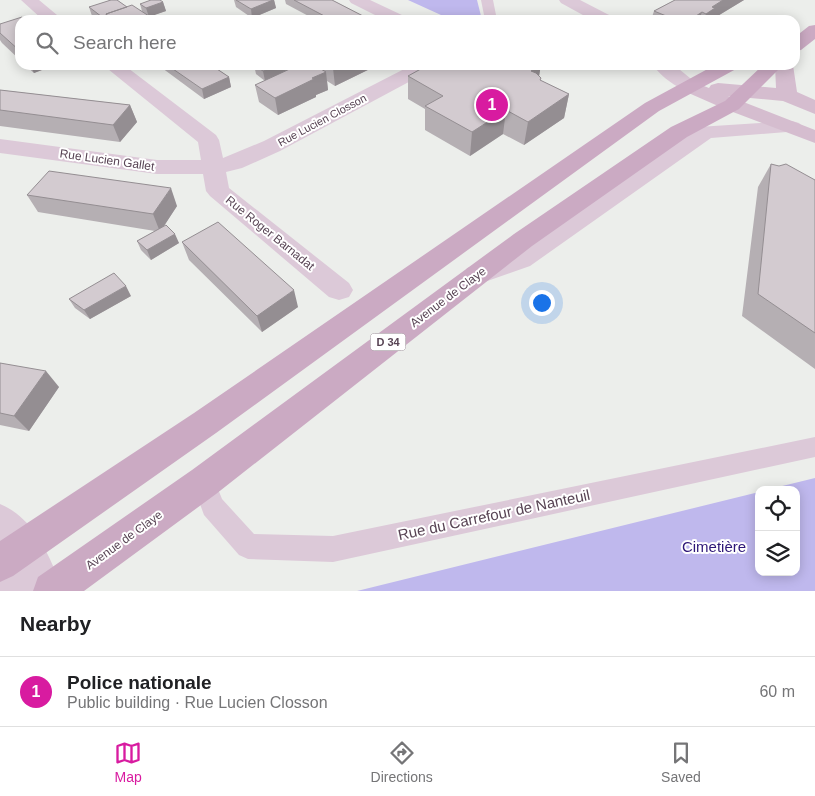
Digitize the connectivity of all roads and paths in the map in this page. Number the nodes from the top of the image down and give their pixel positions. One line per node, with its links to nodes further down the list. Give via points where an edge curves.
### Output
1 (29, 0): 5 (street)
2 (357, 0): 6 (street)
3 (487, 0): 7 (lane)
4 (566, 0): 8 (street)
5 (48, 15)
6 (388, 15)
7 (490, 15)
8 (596, 15)
9 (815, 30): 10 (main road)
10 (800, 42)
11 (118, 70): 24 (street, Rue Roger Barnadat, via 208,140)
12 (416, 70): 24 (street, Rue Lucien Closson, via 272,146 234,163)
13 (669, 70): 17 (street)
14 (720, 70): 17 (main road)
15 (769, 70): 19 (main road, Avenue de Claye)
16 (784, 70): 18 (main road)
17 (691, 87): 19 (main road); 29 (main road, via 652,107 220,412)
18 (787, 95): 19 (main road); 20 (main road)
19 (740, 98): 21 (main road); 25 (main road, Avenue de Claye / D 34, via 679,132)
20 (815, 108)
21 (792, 127): 22 (main road); 25 (street, via 706,132 522,259)
22 (815, 137)
23 (0, 146): 24 (street, Rue Lucien Gallet, via 157,167)
24 (214, 167): 26 (street, Rue Roger Barnadat, via 218,190)
25 (476, 275): 28 (main road, Avenue de Claye / D 34)
26 (339, 290)
27 (815, 447): 28 (lane, Rue du Carrefour de Nanteuil, via 332,549 248,546 213,507)
28 (204, 482): 31 (main road, Avenue de Claye / D 34)
29 (8, 544): 30 (street, via 35,568 22,585)
30 (12, 591)
31 (52, 591)

